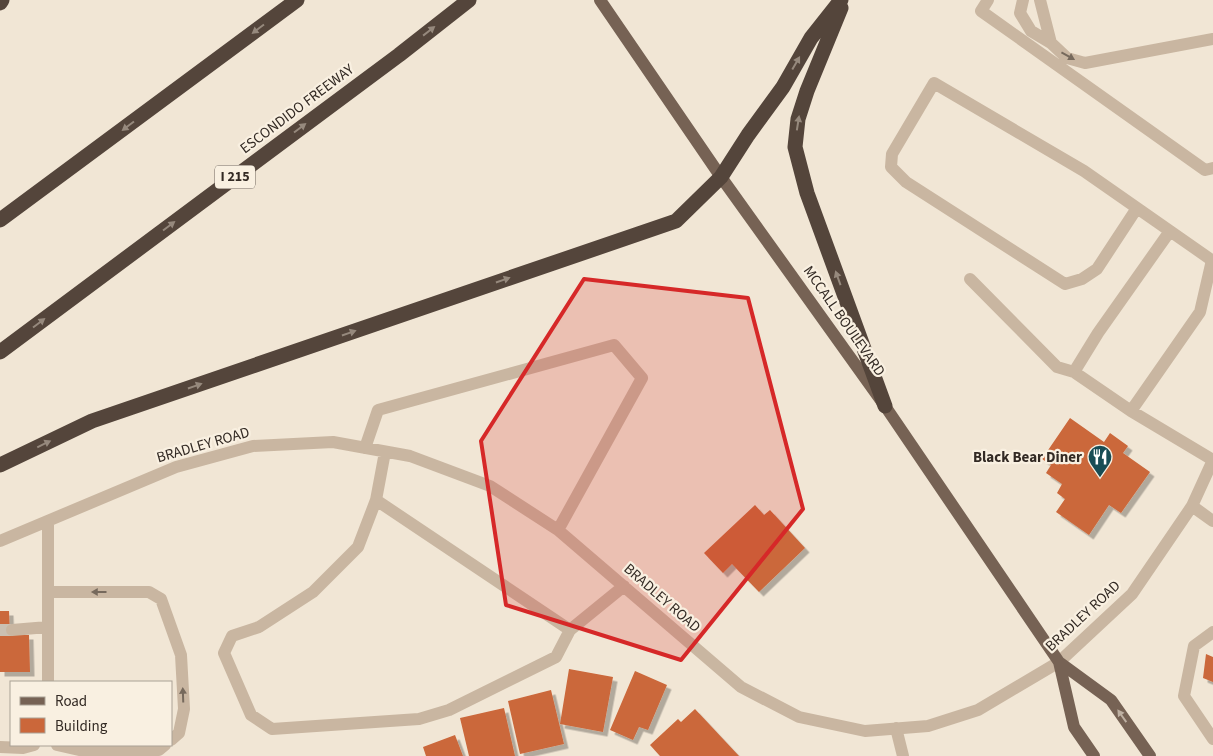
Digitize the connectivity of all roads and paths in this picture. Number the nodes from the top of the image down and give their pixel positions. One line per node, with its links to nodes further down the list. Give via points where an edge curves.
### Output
1 (298, 0): 13 (highway, one-way to 13)
2 (469, 0): 17 (highway, ESCONDIDO FREEWAY / I 215, one-way to 2)
3 (600, 0): 11 (main road, MCCALL BOULEVARD)
4 (842, 0): 11 (highway, one-way to 4, via 811,38); 19 (highway, one-way to 4, via 807,193 796,147 798,119)
5 (988, 0): 10 (street, via 981,11 1205,170)
6 (1023, 0): 9 (street, via 1020,13 1031,31)
7 (1040, 0): 9 (street)
8 (1213, 39): 9 (street, one-way to 8, via 1068,58 1085,62)
9 (1051, 43)
10 (1213, 168)
11 (722, 177): 19 (main road, MCCALL BOULEVARD); 24 (highway, one-way to 11, via 92,422 676,221)
12 (1137, 208): 12 (street, via 1097,270 1065,284 906,182 892,167 892,154 934,83 1084,171); 14 (street)
13 (0, 220)
14 (1170, 231): 15 (street); 18 (street)
15 (1213, 261): 20 (street, via 1200,312)
16 (970, 279): 18 (street, via 1057,367)
17 (0, 352)
18 (1074, 372): 20 (street)
19 (885, 406): 37 (main road, MCCALL BOULEVARD)
20 (1131, 411): 23 (street)
21 (365, 448): 22 (street, BRADLEY ROAD); 27 (street, BRADLEY ROAD, via 333,442 253,446 176,467); 29 (street, via 378,410 614,345 642,378)
22 (385, 452): 25 (street); 29 (street, BRADLEY ROAD, via 410,456 490,486)
23 (1213, 460): 26 (street, BRADLEY ROAD)
24 (0, 465)
25 (376, 500): 35 (street); 35 (street, via 358,548 313,592 259,627 232,636 224,653 251,715 272,729 419,718 449,710 556,657)
26 (1192, 506): 28 (street); 37 (street, BRADLEY ROAD, via 1132,594)
27 (48, 521): 30 (street, BRADLEY ROAD); 32 (street)
28 (1213, 521)
29 (558, 530): 31 (street, BRADLEY ROAD)
30 (0, 541)
31 (624, 586): 35 (street); 39 (street, BRADLEY ROAD, via 749,692 799,717 865,730)
32 (48, 592): 33 (street); 40 (street, one-way to 32, via 179,733 184,709 182,655 161,599 149,592)
33 (48, 627): 34 (street); 38 (street)
34 (12, 630)
35 (570, 630)
36 (1213, 632): 41 (street, via 1194,646 1184,696)
37 (1059, 662): 39 (street, BRADLEY ROAD, via 978,710 928,726); 47 (main road, MCCALL BOULEVARD, via 1074,727); 48 (main road, MCCALL BOULEVARD, one-way to 37, via 1111,700)
38 (48, 681)
39 (896, 728): 46 (street)
40 (172, 739)
41 (1213, 739)
42 (30, 746): 45 (street)
43 (62, 746): 44 (street, via 84,751 160,750)
44 (164, 746)
45 (0, 748)
46 (903, 756)
47 (1094, 756)
48 (1150, 756)

